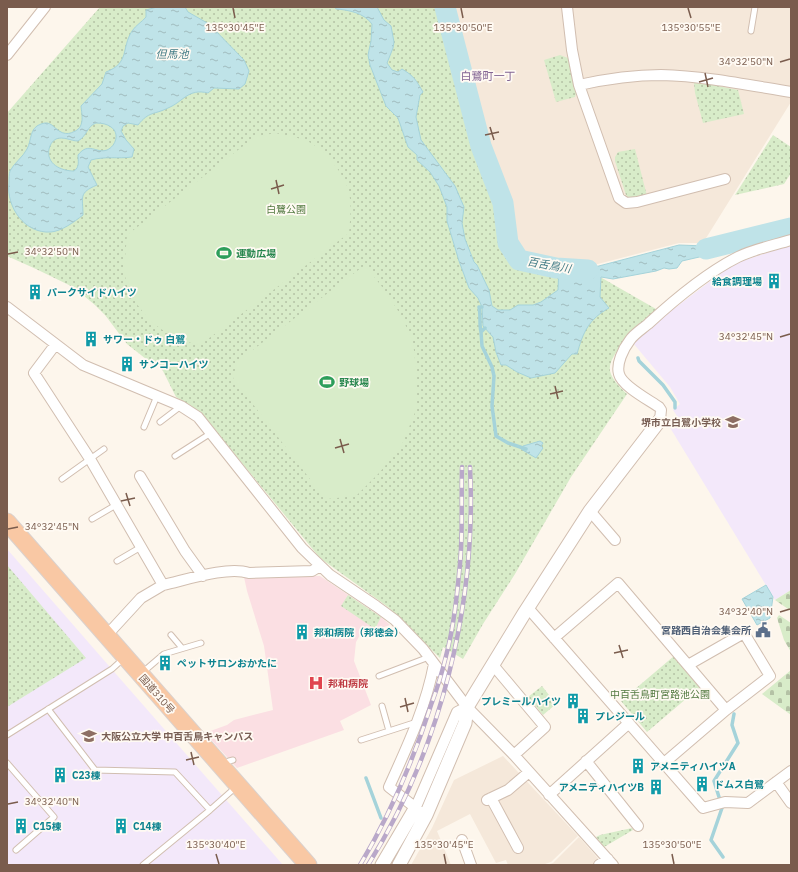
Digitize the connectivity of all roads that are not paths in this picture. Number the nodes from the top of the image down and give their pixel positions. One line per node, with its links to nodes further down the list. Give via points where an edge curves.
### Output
1 (45, 7): 5 (street)
2 (567, 7): 6 (street)
3 (755, 7): 4 (lane)
4 (751, 31)
5 (7, 55)
6 (579, 85): 7 (street, via 621,77 659,75 714,79); 8 (street, via 619,198 626,203)
7 (791, 92)
8 (725, 179)
9 (791, 240): 14 (street, via 740,256 718,268 661,312 630,340 620,358 620,379 659,406)
10 (7, 307): 11 (street, via 25,325)
11 (55, 345): 12 (street, via 83,365); 20 (street, via 34,373)
12 (157, 396): 13 (street); 16 (lane)
13 (181, 406): 15 (lane); 17 (street, via 198,417)
14 (660, 420): 24 (street)
15 (160, 422)
16 (144, 427)
17 (211, 433): 19 (lane); 30 (street, via 302,548)
18 (104, 449): 20 (lane)
19 (175, 456)
20 (90, 459): 22 (lane); 23 (street)
21 (140, 476): 31 (street)
22 (62, 479)
23 (116, 505): 25 (lane); 28 (street)
24 (590, 511): 27 (street); 33 (street)
25 (92, 519)
26 (7, 522): 34 (highway, 国道310号)
27 (615, 540)
28 (141, 547): 29 (lane); 32 (street)
29 (117, 561)
30 (320, 566): 31 (street, via 312,571 225,571); 40 (street, via 395,620)
31 (202, 576): 32 (street)
32 (163, 585): 34 (street, via 141,598)
33 (528, 608): 36 (street); 42 (street)
34 (107, 635): 39 (highway, 国道310号)
35 (171, 635): 38 (lane)
36 (554, 638): 41 (street, via 618,583); 50 (street)
37 (201, 643): 38 (lane)
38 (182, 648): 43 (lane, via 164,654)
39 (125, 657): 43 (highway, 国道310号); 47 (lane, via 112,669)
40 (431, 660): 44 (lane); 46 (street); 49 (street, via 431,681)
41 (688, 665): 48 (street); 48 (street, via 744,633 770,676)
42 (493, 666): 46 (street); 54 (street, via 545,727)
43 (140, 674): 61 (highway, 国道310号, via 227,764)
44 (379, 676)
45 (382, 706): 51 (lane)
46 (467, 707): 54 (street); 65 (street, via 465,723)
47 (48, 709): 52 (lane); 64 (lane, via 95,770 175,772)
48 (726, 710): 57 (street)
49 (418, 722): 51 (lane); 65 (street, via 389,787)
50 (629, 723): 55 (street); 57 (street)
51 (389, 731): 53 (lane)
52 (7, 735)
53 (361, 740)
54 (514, 755): 59 (street)
55 (586, 761): 62 (street); 66 (street)
56 (7, 763): 69 (lane, via 54,817)
57 (664, 763): 60 (street, via 703,808 725,802 748,803)
58 (791, 771): 60 (street)
59 (529, 772): 62 (street); 68 (street, via 508,790 489,799)
60 (776, 782): 63 (street)
61 (237, 786): 64 (lane); 72 (highway, 国道310号)
62 (549, 795): 70 (street)
63 (791, 803)
64 (210, 810): 71 (lane)
65 (421, 812): 73 (street); 74 (street)
66 (638, 826)
67 (462, 840): 75 (street)
68 (518, 848)
69 (16, 850)
70 (606, 863)
71 (143, 865)
72 (308, 865)
73 (382, 865)
74 (399, 865)
75 (471, 865)

